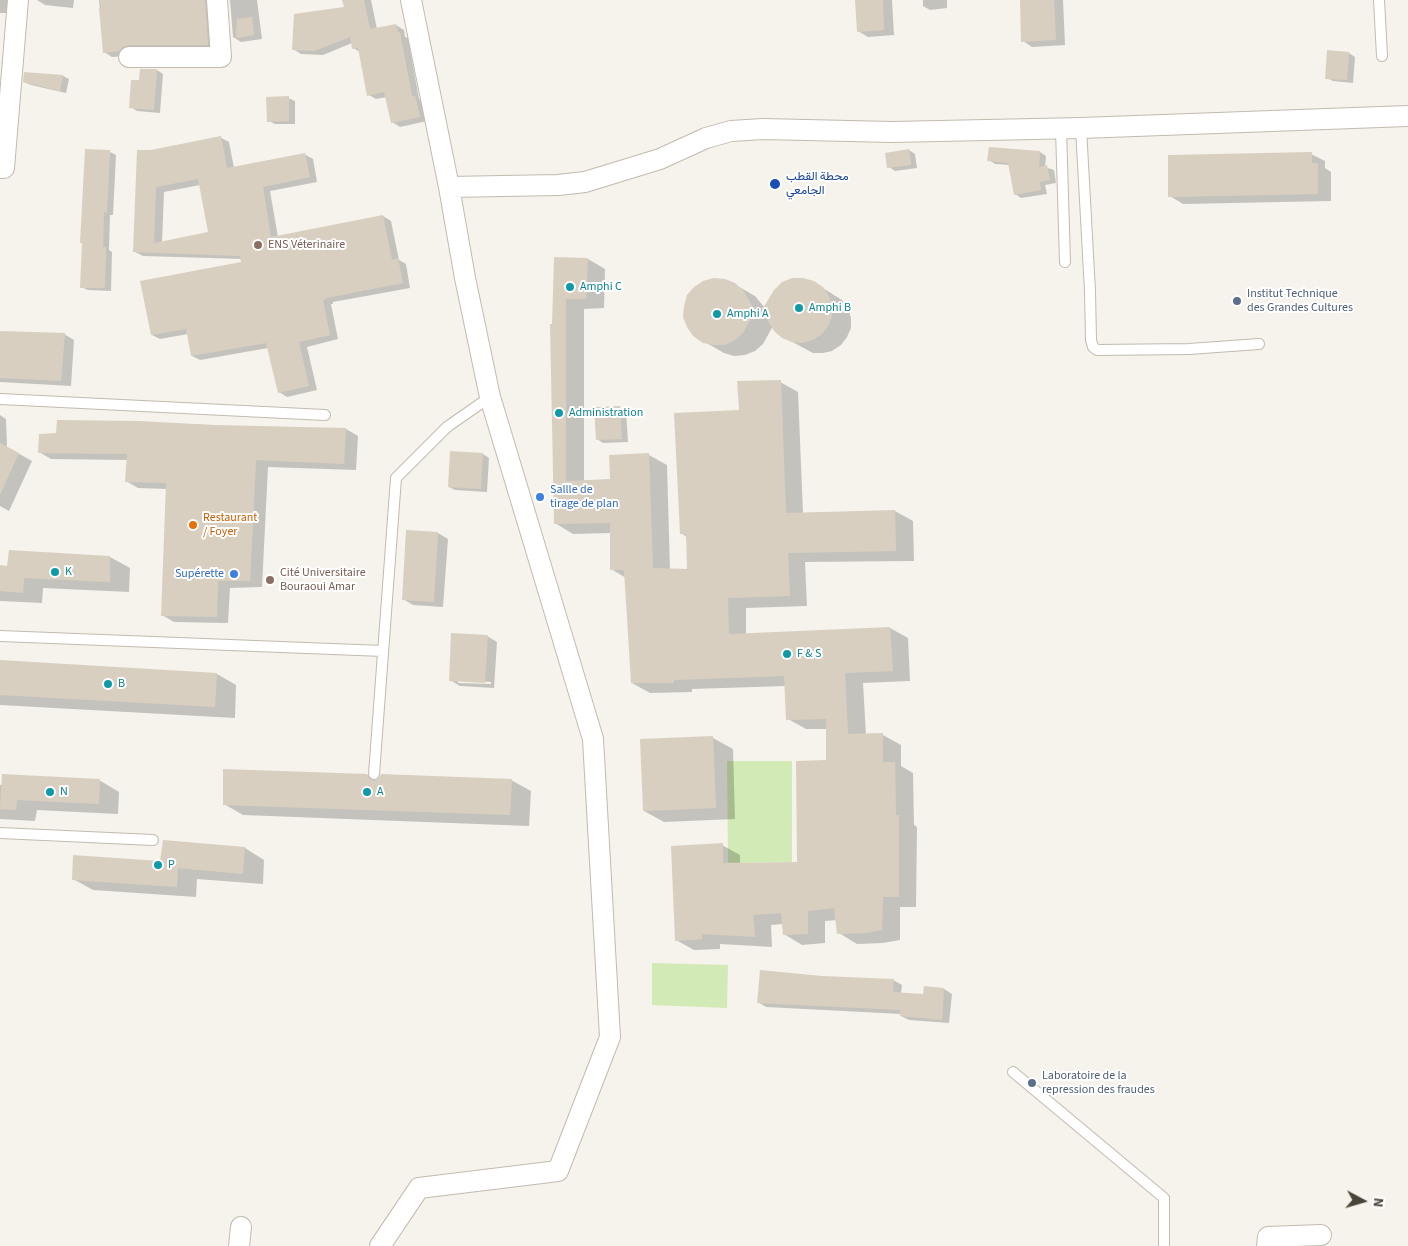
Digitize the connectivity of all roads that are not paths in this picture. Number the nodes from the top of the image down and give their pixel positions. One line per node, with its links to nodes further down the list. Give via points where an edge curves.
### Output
1 (18, 0): 10 (street, via 4,168)
2 (218, 0): 6 (street, via 221,57)
3 (411, 0): 11 (street)
4 (1379, 0): 5 (lane)
5 (1382, 56)
6 (129, 57)
7 (1408, 116): 8 (street)
8 (1081, 128): 9 (street); 13 (lane, via 1092,347 1098,350 1189,349)
9 (1061, 129): 11 (street, via 892,132 763,128 731,131 635,168 585,182); 12 (lane)
10 (0, 168)
11 (449, 187): 14 (street)
12 (1065, 262)
13 (1259, 344)
14 (490, 397): 18 (lane, via 447,427 396,478); 24 (street, via 593,739 610,1037 558,1171 420,1188)
15 (0, 400): 16 (lane)
16 (325, 415)
17 (0, 636): 18 (lane)
18 (383, 651): 19 (lane)
19 (374, 774)
20 (0, 833): 21 (lane)
21 (153, 840)
22 (1013, 1072): 25 (lane, via 1164,1198)
23 (1321, 1235): 26 (street, via 1268,1237)
24 (380, 1246)
25 (1164, 1246)
26 (1268, 1246)

